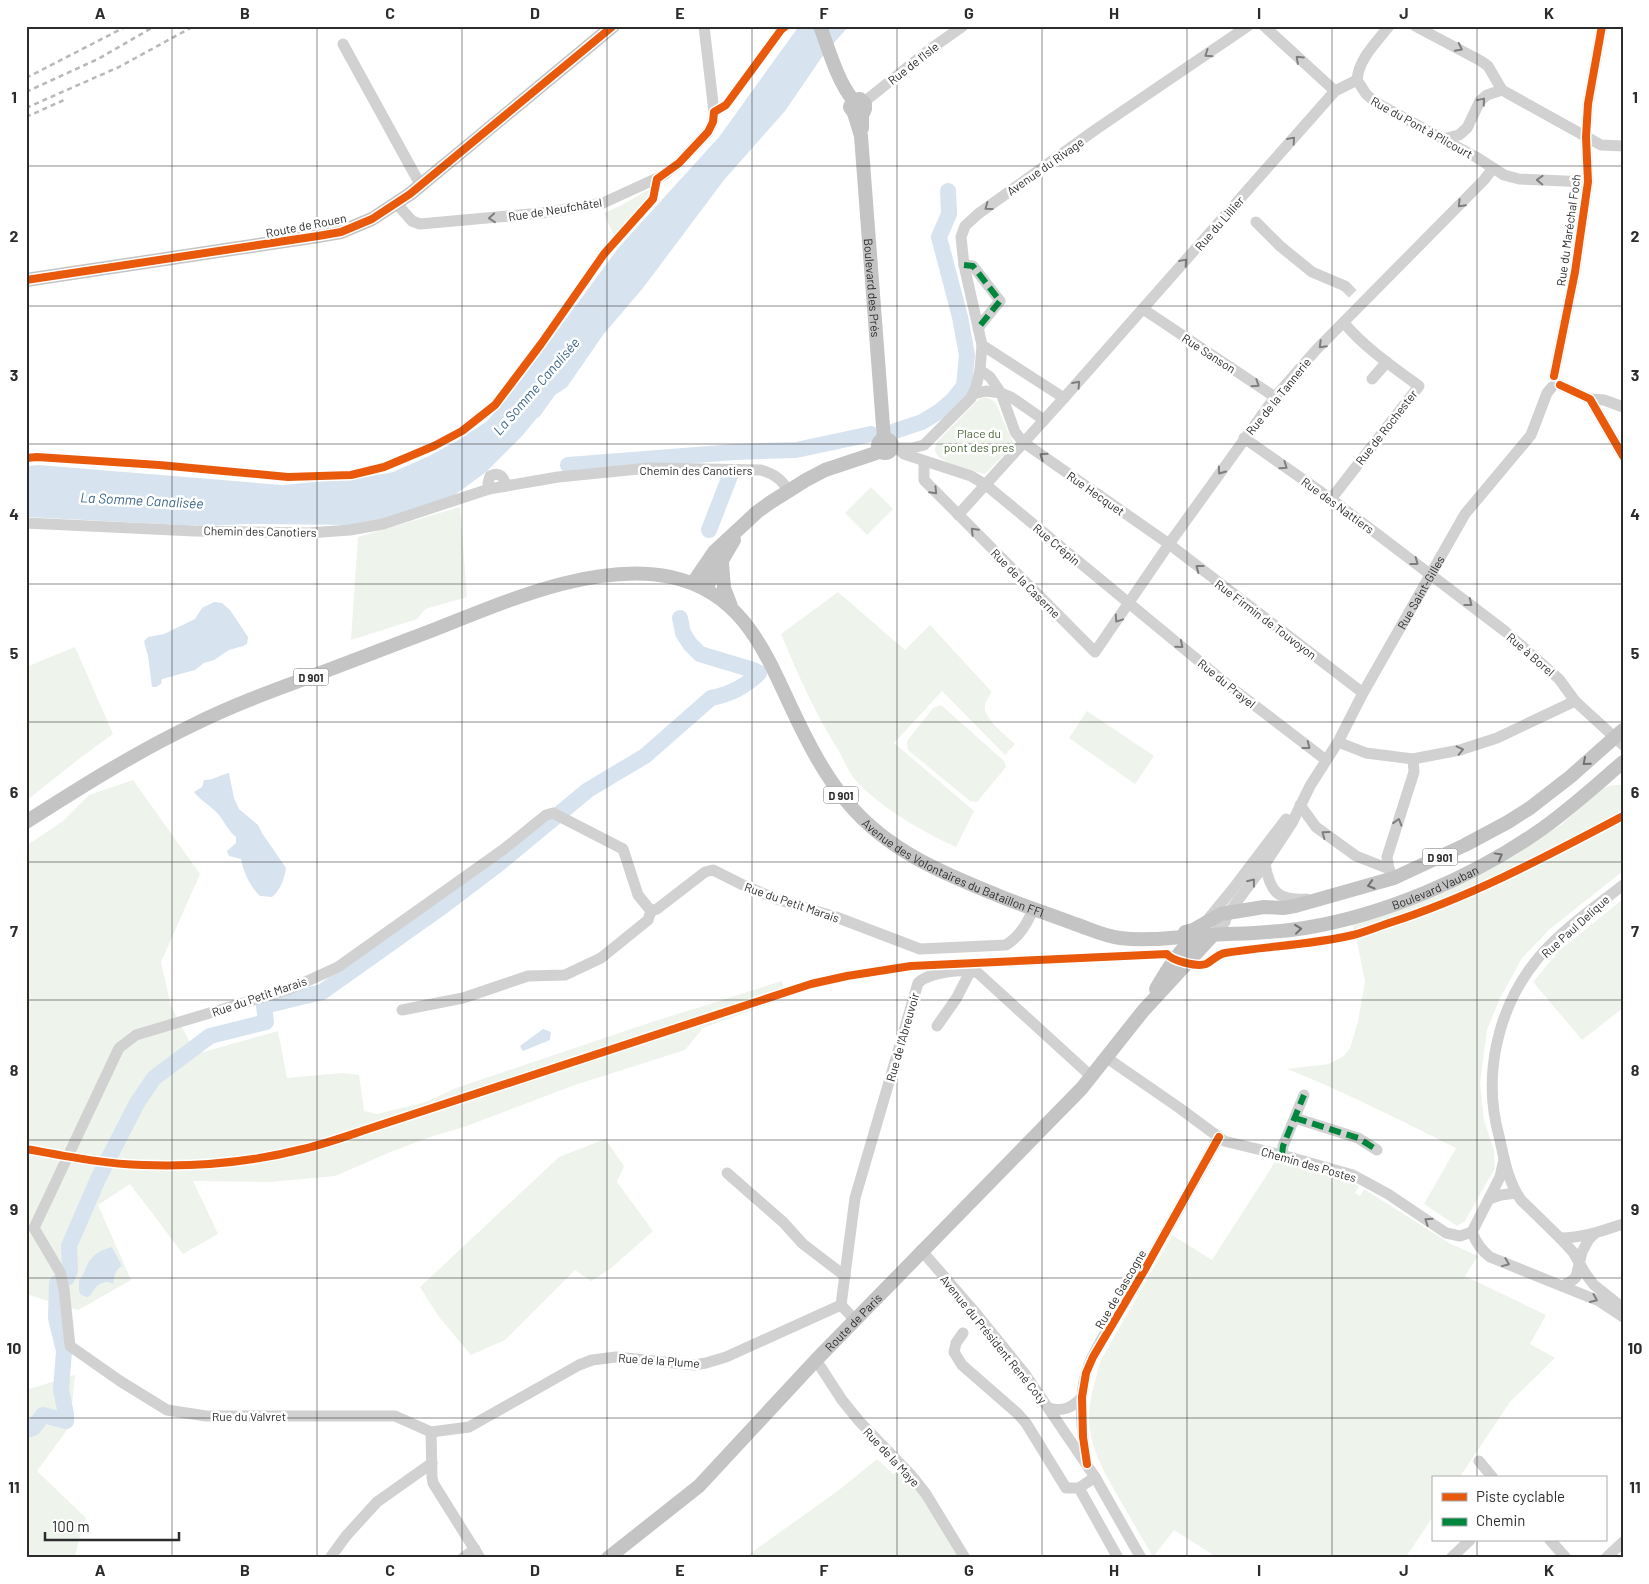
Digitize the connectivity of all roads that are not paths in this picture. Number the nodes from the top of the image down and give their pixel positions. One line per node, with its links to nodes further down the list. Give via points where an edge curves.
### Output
1 (613, 26): 22 (main road, Route de Rouen)
2 (704, 26): 23 (street, Rue de Neufchâtel, one-way to 23, via 713,122 708,132 664,175 603,203 542,213 420,224)
3 (820, 26): 14 (main road, Boulevard des Prés, via 846,91)
4 (963, 26): 14 (street, Rue de l'Isle)
5 (1248, 26): 25 (street, Avenue du Rivage, one-way to 25, via 978,214 965,226 961,237)
6 (1264, 26): 13 (street, one-way to 6)
7 (1389, 26): 11 (street, via 1360,66)
8 (1416, 26): 12 (street, one-way to 12, via 1482,60)
9 (1602, 26): 16 (street, Rue du Maréchal Foch, via 1588,104)
10 (343, 44): 22 (street)
11 (1358, 80): 13 (street, Rue du Lillier); 17 (street, Rue du Pont à Plicourt, via 1375,102)
12 (1502, 90): 15 (street, one-way to 12, via 1480,101); 16 (street)
13 (1335, 91): 28 (street, Rue du Lillier, one-way to 13)
14 (859, 106): 46 (main road, Boulevard des Prés)
15 (1467, 128): 17 (street, via 1459,135); 19 (street)
16 (1586, 137): 18 (street, via 1601,145); 21 (street, Rue du Maréchal Foch)
17 (1442, 139): 19 (street, Rue du Pont à Plicourt)
18 (1623, 146)
19 (1474, 156): 20 (street, Rue du Pont à Plicourt)
20 (1493, 168): 21 (street, Rue du Pont à Plicourt, one-way to 20, via 1520,179); 29 (street, Rue de la Tannerie, one-way to 29, via 1359,300)
21 (1588, 182): 35 (street, Rue du Maréchal Foch, via 1576,272)
22 (421, 186): 23 (main road, Route de Rouen)
23 (397, 204): 26 (main road, Route de Rouen, via 352,228 318,236)
24 (1256, 222): 27 (street, via 1312,272)
25 (964, 265): 30 (street, Avenue du Rivage); 30 (street, via 973,266 1000,301)
26 (26, 280)
27 (1345, 286)
28 (1143, 309): 38 (street, Rue Sanson, one-way to 38); 39 (street, Rue du Lillier, one-way to 28)
29 (1344, 323): 32 (street, Rue de Rochester); 38 (street, Rue de la Tannerie, one-way to 38)
30 (978, 328): 31 (street, Avenue du Rivage)
31 (982, 345): 33 (street, Avenue du Rivage); 39 (street)
32 (1387, 362): 34 (street); 52 (street, Rue de Rochester, via 1418,386)
33 (980, 370): 36 (street); 37 (street, Avenue du Rivage)
34 (1372, 379)
35 (1555, 383): 40 (street); 58 (street, Rue Saint-Gilles, via 1547,394 1531,435 1465,514)
36 (1001, 393): 37 (street, via 986,391); 42 (street); 45 (street)
37 (973, 394): 44 (street)
38 (1276, 397): 43 (street, Rue de la Tannerie)
39 (1064, 398): 42 (street, Rue du Lillier)
40 (1590, 399): 41 (street); 47 (street)
41 (1623, 407)
42 (1044, 420): 45 (street, Rue du Lillier)
43 (1244, 438): 52 (street, Rue des Nattiers, one-way to 52); 56 (street, Rue de la Tannerie, one-way to 56)
44 (929, 441): 46 (street, via 912,448); 49 (street)
45 (1023, 442): 50 (street, Rue du Lillier); 56 (street, Rue Hecquet, one-way to 45)
46 (888, 446): 48 (street, Rue Crépin); 51 (main road, via 825,470)
47 (1623, 456)
48 (924, 461): 49 (street, Rue Crépin); 53 (street, Rue de la Caserne, one-way to 53, via 924,480)
49 (936, 465): 50 (street, Rue Crépin, via 971,476)
50 (986, 485): 53 (street, Rue du Lillier); 60 (street, Rue Crépin)
51 (788, 490): 54 (street, Chemin des Canotiers, via 780,478 761,470 648,468 506,486 383,524 350,530 308,533); 55 (main road)
52 (1331, 499): 58 (street, Rue des Nattiers, one-way to 58)
53 (958, 515): 62 (street, Rue de la Caserne, one-way to 53)
54 (26, 523)
55 (740, 529): 57 (main road); 59 (main road, via 714,552)
56 (1168, 544): 60 (street, Rue de la Tannerie); 63 (street, Rue Firmin de Touvoyon, one-way to 56)
57 (722, 563): 59 (main road); 61 (main road, via 724,588)
58 (1430, 573): 63 (street, Rue Saint-Gilles); 64 (street, Rue à Borel, one-way to 64, via 1506,632 1559,679)
59 (699, 586): 61 (main road, Avenue des Volontaires du Bataillon FFI / D 901); 71 (main road, D 901, via 669,576 613,574 579,579 503,604 200,721 126,760)
60 (1129, 603): 62 (street, Rue de la Tannerie, one-way to 62); 68 (street, Rue du Prayel, one-way to 68)
61 (731, 607): 76 (main road, Avenue des Volontaires du Bataillon FFI / D 901, via 746,622 760,644 815,754 852,808 874,830 913,857)
62 (1095, 652)
63 (1363, 693): 66 (street, Rue Saint-Gilles)
64 (1575, 700): 65 (street, Rue à Borel); 67 (street, one-way to 64, via 1473,747)
65 (1620, 737): 73 (main road, Boulevard Vauban / D 901, one-way to 73, via 1530,808 1465,845)
66 (1338, 742): 67 (street, via 1366,753); 68 (street, Rue Saint-Gilles)
67 (1412, 759): 73 (street, one-way to 67, via 1388,857 1414,772)
68 (1326, 760): 70 (street, Rue Saint-Gilles)
69 (1623, 762): 81 (main road, Boulevard Vauban / D 901, one-way to 69, via 1337,921 1438,887 1536,833)
70 (1300, 805): 72 (street, Rue Saint-Gilles); 73 (street, one-way to 70, via 1349,852 1316,827); 80 (street, Rue Saint-Gilles)
71 (26, 822)
72 (1265, 864): 75 (street, via 1270,886 1277,894 1294,900); 78 (street, Rue Saint-Gilles, one-way to 72)
73 (1392, 874): 75 (main road, Boulevard Vauban / D 901, one-way to 75)
74 (1623, 885): 97 (street, Rue Paul Delique, via 1552,944 1528,973 1508,1008 1496,1047 1492,1088 1495,1122)
75 (1327, 898): 78 (main road, Boulevard Vauban / D 901, via 1283,908 1264,907)
76 (1033, 910): 77 (street, Rue du Petit Marais, via 1025,927 1006,946 920,949 836,917 779,900 712,870); 79 (main road, Avenue des Volontaires du Bataillon FFI / D 901)
77 (651, 911): 87 (street, via 648,920 600,958 565,975 528,976 463,998); 103 (street, Rue du Petit Marais, via 638,895 623,849 557,816 546,814 504,849 338,967 290,989 136,1035 119,1048)
78 (1227, 914): 80 (main road, Avenue des Volontaires du Bataillon FFI / D 901, via 1216,916); 82 (street, Rue Saint-Gilles, via 1225,922)
79 (1070, 922): 80 (main road, Avenue des Volontaires du Bataillon FFI / D 901, via 1147,932); 83 (main road, Avenue des Volontaires du Bataillon FFI, via 1121,938)
80 (1199, 930): 82 (main road, Avenue des Volontaires du Bataillon FFI); 83 (main road, Avenue des Volontaires du Bataillon FFI); 85 (main road, Rue Saint-Gilles)
81 (1249, 933): 82 (main road, Boulevard Vauban / D 901); 84 (main road)
82 (1213, 935): 84 (main road, Rue Saint-Gilles)
83 (1171, 938): 85 (main road)
84 (1201, 950): 88 (main road, Rue Saint-Gilles)
85 (1181, 952): 88 (main road, Rue Saint-Gilles)
86 (971, 970): 89 (street); 91 (street); 108 (street, Rue de l'Abreuvoir, via 922,978 918,983 855,1198)
87 (402, 1010)
88 (1143, 1012): 90 (main road, Rue Saint-Gilles)
89 (937, 1026)
90 (1107, 1058): 91 (main road, Rue Saint-Gilles); 94 (street, Chemin des Postes)
91 (1092, 1077): 106 (main road, Route de Paris)
92 (1304, 1095): 93 (street)
93 (1295, 1118): 95 (street, via 1358,1138); 96 (street)
94 (1219, 1137): 96 (street, Chemin des Postes, via 1232,1144); 116 (street, Rue de Gascogne, via 1093,1357 1086,1373)
95 (1377, 1150)
96 (1282, 1155): 102 (street, Chemin des Postes, one-way to 96, via 1460,1236 1446,1233 1354,1175)
97 (1504, 1158): 99 (street, Rue Paul Delique); 100 (street, via 1500,1177)
98 (728, 1173): 108 (street, via 803,1244)
99 (1516, 1194): 100 (street); 105 (street, Rue Paul Delique)
100 (1489, 1199): 102 (street)
101 (1623, 1224): 104 (street)
102 (1472, 1232): 109 (street, one-way to 109, via 1475,1242 1490,1257)
103 (32, 1233): 118 (street, Rue du Valvret, via 60,1272 70,1346 166,1410 206,1416 395,1416)
104 (1594, 1234): 105 (street); 107 (street, via 1585,1245)
105 (1560, 1238): 107 (street, Rue Paul Delique)
106 (922, 1250): 113 (main road, Route de Paris); 117 (street, Avenue du Président René Coty)
107 (1580, 1264): 109 (street, via 1573,1280); 111 (street, via 1594,1285)
108 (845, 1276): 110 (street, Rue de l'Abreuvoir)
109 (1562, 1286): 112 (street, one-way to 112, via 1599,1301)
110 (841, 1305): 113 (street); 118 (street, Rue de la Plume, via 706,1363 694,1365 616,1357 592,1360 469,1427)
111 (1623, 1308)
112 (1623, 1317)
113 (855, 1320): 115 (main road, Route de Paris)
114 (963, 1333): 124 (street, via 954,1352 962,1365 1026,1423 1066,1488)
115 (816, 1360): 131 (main road, Route de Paris, via 698,1486); 132 (street, Rue de la Maye, via 859,1421 926,1494)
116 (1082, 1397): 117 (street, via 1067,1409); 121 (street, Rue de Gascogne)
117 (1049, 1408): 121 (street, Avenue du Président René Coty)
118 (431, 1432): 120 (street)
119 (1479, 1462): 122 (street)
120 (432, 1463): 128 (street, via 433,1482); 129 (street, via 377,1502)
121 (1087, 1464): 123 (street, Avenue du Président René Coty)
122 (1492, 1476)
123 (1095, 1477): 124 (street); 134 (street, Avenue du Président René Coty)
124 (1079, 1488): 133 (street)
125 (1468, 1542): 135 (street)
126 (1552, 1542): 136 (street)
127 (1623, 1542): 137 (street)
128 (477, 1554): 130 (street)
129 (330, 1558)
130 (462, 1558)
131 (608, 1558)
132 (965, 1558)
133 (1118, 1558)
134 (1141, 1558)
135 (1451, 1558)
136 (1566, 1558)
137 (1606, 1558)

